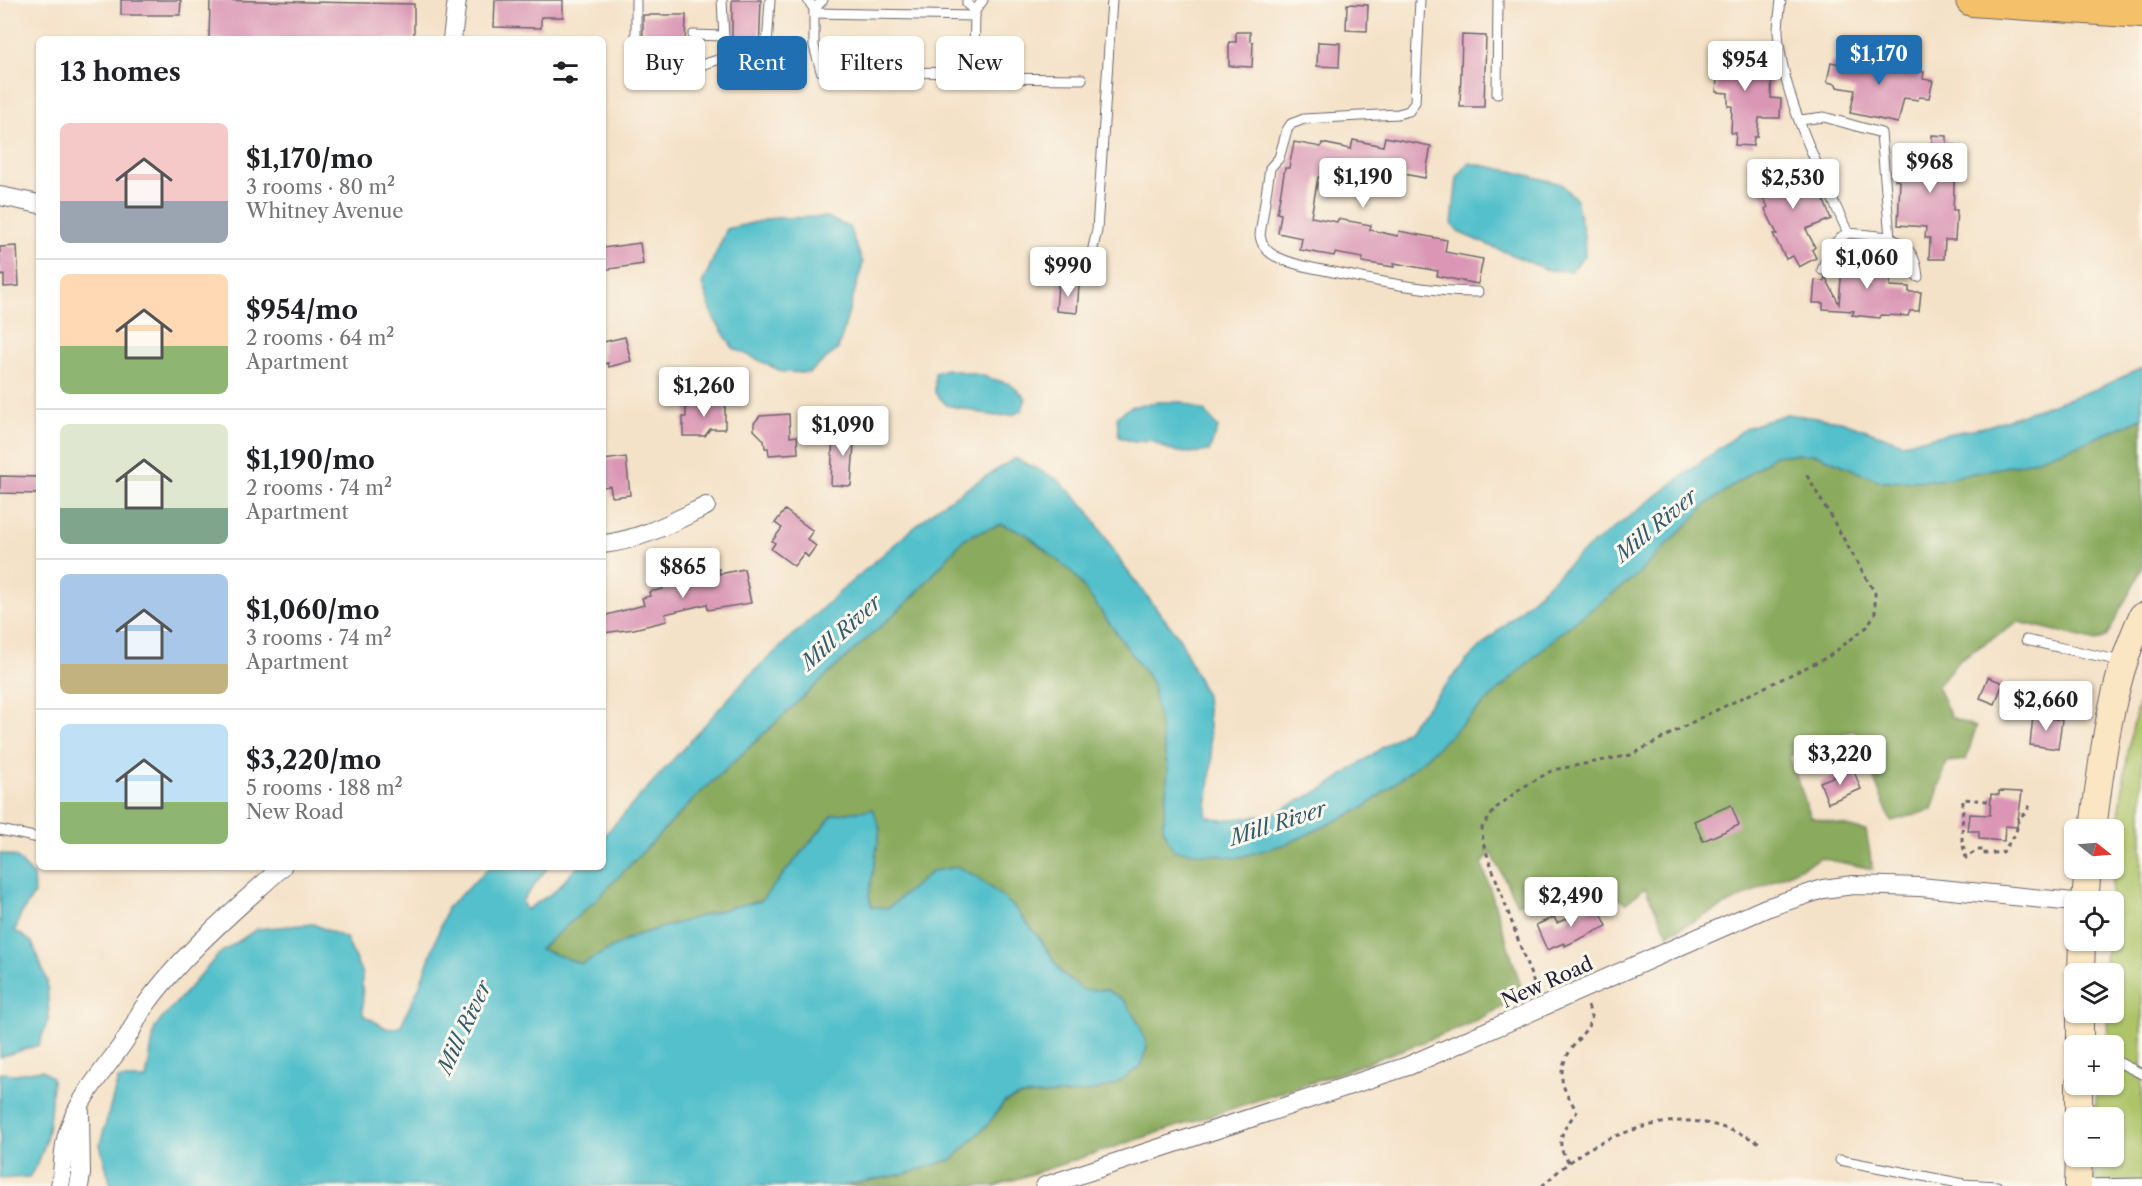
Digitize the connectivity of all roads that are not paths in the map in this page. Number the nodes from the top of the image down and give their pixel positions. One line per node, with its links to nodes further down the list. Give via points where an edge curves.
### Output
1 (457, 0): 17 (street)
2 (636, 0): 21 (lane, via 636,47 644,67 678,72)
3 (722, 0): 18 (lane)
4 (770, 0): 19 (lane)
5 (808, 0): 14 (lane)
6 (823, 0): 14 (lane)
7 (968, 0): 16 (lane)
8 (983, 0): 16 (lane)
9 (1112, 0): 31 (lane, via 1097,230)
10 (1420, 0): 34 (lane, via 1415,102 1409,111 1398,114 1304,119 1292,124 1279,158 1270,168 1261,243 1274,256 1299,265 1451,292)
11 (1498, 0): 25 (lane)
12 (1781, 0): 26 (lane, via 1778,32 1786,77)
13 (1972, 0): 15 (highway)
14 (814, 11): 16 (lane, via 939,19); 22 (lane, via 814,46)
15 (2142, 12)
16 (975, 13): 20 (lane)
17 (452, 36)
18 (724, 36)
19 (768, 36)
20 (975, 36)
21 (717, 60)
22 (819, 64)
23 (1024, 78): 24 (lane)
24 (1082, 79)
25 (1497, 94)
26 (1800, 120): 29 (lane); 30 (lane, via 1824,117 1881,133)
27 (0, 196): 28 (street)
28 (36, 203)
29 (1848, 233): 30 (lane); 32 (lane, via 1840,236)
30 (1890, 237): 33 (lane, via 1907,248 1916,262)
31 (1089, 266)
32 (1822, 270)
33 (1918, 277)
34 (1478, 292)
35 (706, 506): 36 (street, via 660,529)
36 (606, 544)
37 (2142, 616): 39 (main road)
38 (2026, 640): 39 (lane)
39 (2124, 661): 40 (main road, via 2106,735)
40 (2095, 819)
41 (0, 830): 42 (lane)
42 (36, 837)
43 (279, 870): 47 (street, via 169,977)
44 (2064, 901): 54 (street, New Road, via 1920,887 1853,885 1803,894 1408,1066)
45 (2124, 1065): 46 (lane)
46 (2142, 1074)
47 (80, 1105): 52 (street, via 67,1132); 53 (street)
48 (1840, 1160): 55 (lane, via 1964,1184)
49 (2079, 1167): 51 (main road)
50 (2142, 1183): 51 (lane)
51 (2078, 1185)
52 (60, 1186)
53 (79, 1186)
54 (1045, 1186)
55 (1998, 1186)

